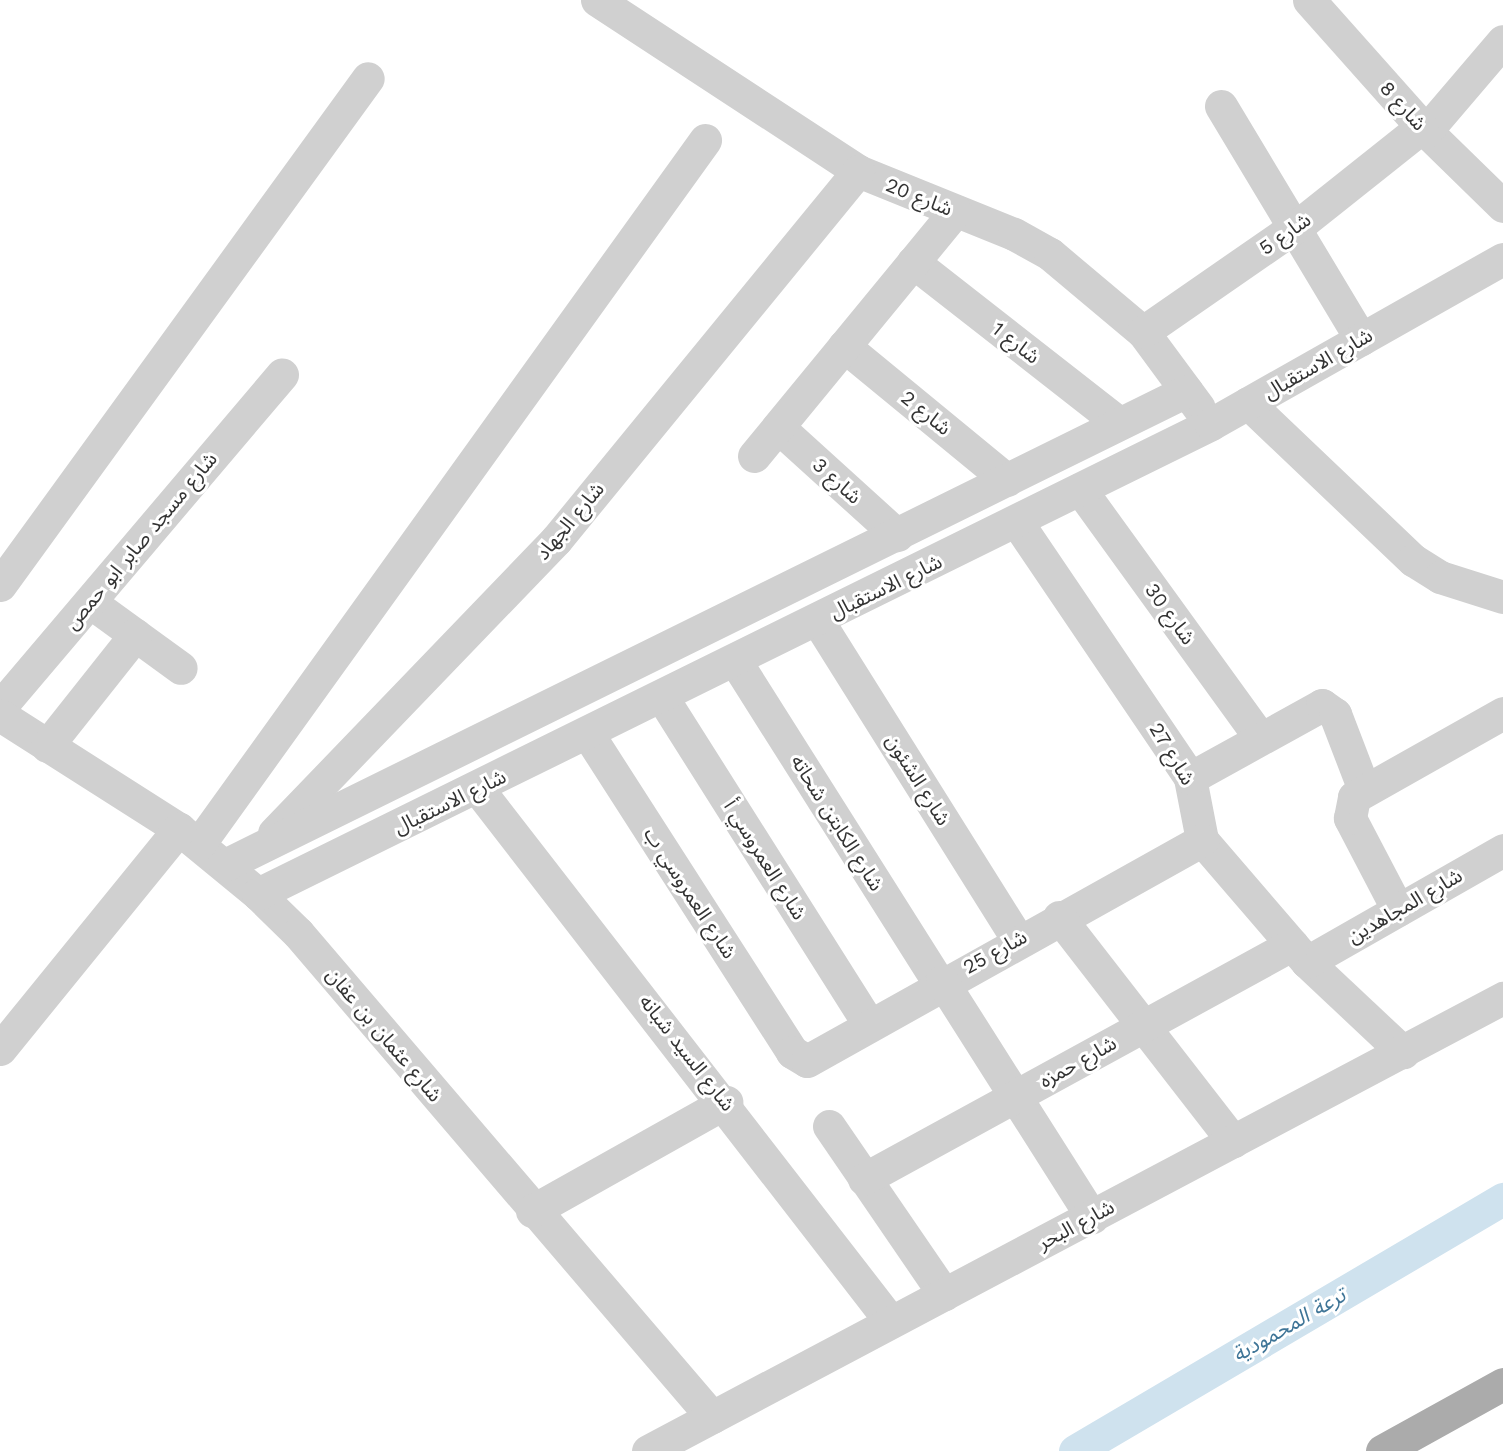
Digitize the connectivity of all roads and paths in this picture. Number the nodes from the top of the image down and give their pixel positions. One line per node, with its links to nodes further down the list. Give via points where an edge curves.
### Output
1 (597, 0): 8 (street, شارع 20)
2 (1309, 0): 6 (street, شارع 8)
3 (1496, 61): 6 (street, شارع 5)
4 (368, 78): 28 (street)
5 (1221, 106): 11 (street)
6 (1424, 129): 9 (street, شارع 8); 11 (street, شارع 5)
7 (705, 140): 45 (street)
8 (858, 171): 10 (street, شارع 20); 47 (street, شارع الجهاد, via 556,540)
9 (1503, 206)
10 (955, 211): 13 (street); 14 (street, شارع 20, via 1050,254)
11 (1294, 228): 14 (street, شارع 5); 15 (street)
12 (1503, 259): 15 (street, شارع الاستقبال)
13 (913, 262): 16 (street); 20 (street, شارع 1)
14 (1143, 332): 18 (street, شارع 20)
15 (1361, 339): 19 (street, شارع الاستقبال)
16 (844, 346): 22 (street); 24 (street, شارع 2)
17 (282, 375): 30 (street, شارع مسجد صابر ابو حمص)
18 (1186, 391): 20 (street); 21 (street, شارع 20)
19 (1248, 403): 21 (street, شارع الاستقبال); 29 (street, via 1413,560 1440,577)
20 (1119, 423): 24 (street)
21 (1211, 424): 25 (street, شارع الاستقبال)
22 (778, 427): 23 (street); 27 (street, شارع 3)
23 (754, 456)
24 (1007, 480): 27 (street)
25 (1080, 489): 26 (street, شارع الاستقبال); 40 (street, شارع 30)
26 (1017, 522): 31 (street, شارع الاستقبال); 42 (street, شارع 27)
27 (897, 535): 47 (street)
28 (0, 585)
29 (1503, 597)
30 (90, 602): 32 (street); 36 (street, شارع مسجد صابر ابو حمص)
31 (818, 621): 33 (street, شارع الاستقبال); 53 (street, شارع الشئون)
32 (135, 635): 34 (street); 41 (street)
33 (736, 662): 35 (street, شارع الاستقبال); 55 (street, شارع الكابتن شحاته)
34 (181, 668)
35 (662, 697): 39 (street, شارع الاستقبال); 57 (street, شارع العمروسي أ)
36 (0, 707)
37 (1503, 713): 43 (street)
38 (0, 715): 41 (street, شارع عثمان بن عفان)
39 (588, 734): 44 (street, شارع الاستقبال); 60 (street, شارع العمروسي ب)
40 (1260, 738): 42 (street); 43 (street, via 1314,707 1330,708)
41 (47, 746): 45 (street, شارع عثمان بن عفان)
42 (1190, 778): 46 (street, شارع 27)
43 (1363, 787): 51 (street, via 1349,807 1350,818)
44 (478, 789): 50 (street, شارع الاستقبال); 63 (street, شارع السيد شبانه)
45 (189, 837): 49 (street, شارع عثمان بن عفان); 59 (street)
46 (1202, 840): 52 (street, شارع 25); 54 (street, شارع 27)
47 (258, 849): 49 (street)
48 (1503, 850): 51 (street, شارع المجاهدين)
49 (225, 865): 50 (street, شارع عثمان بن عفان)
50 (258, 894): 67 (street, شارع عثمان بن عفان, via 298,933)
51 (1398, 910): 54 (street, شارع المجاهدين)
52 (1059, 917): 53 (street, شارع 25); 58 (street)
53 (1018, 939): 55 (street, شارع 25)
54 (1299, 954): 58 (street, شارع حمزه); 61 (street, شارع 27)
55 (940, 982): 57 (street, شارع 25); 62 (street, شارع الكابتن شحاته)
56 (1503, 998): 61 (street, شارع البحر)
57 (868, 1023): 60 (street, شارع 25, via 807,1061)
58 (1143, 1026): 62 (street, شارع حمزه); 65 (street)
59 (4, 1037)
60 (792, 1052)
61 (1403, 1052): 65 (street, شارع البحر)
62 (1016, 1097): 66 (street, شارع حمزه); 68 (street, شارع الكابتن شحاته)
63 (726, 1102): 67 (street); 70 (street, شارع السيد شبانه)
64 (829, 1126): 66 (street)
65 (1233, 1141): 68 (street, شارع البحر)
66 (864, 1179): 69 (street)
67 (532, 1211): 72 (street, شارع عثمان بن عفان)
68 (1092, 1216): 69 (street, شارع البحر)
69 (944, 1294): 70 (street, شارع البحر)
70 (891, 1322): 72 (street, شارع البحر)
71 (1503, 1384): 74 (main road)
72 (712, 1417): 73 (street, شارع البحر)
73 (648, 1451)
74 (1382, 1451)

